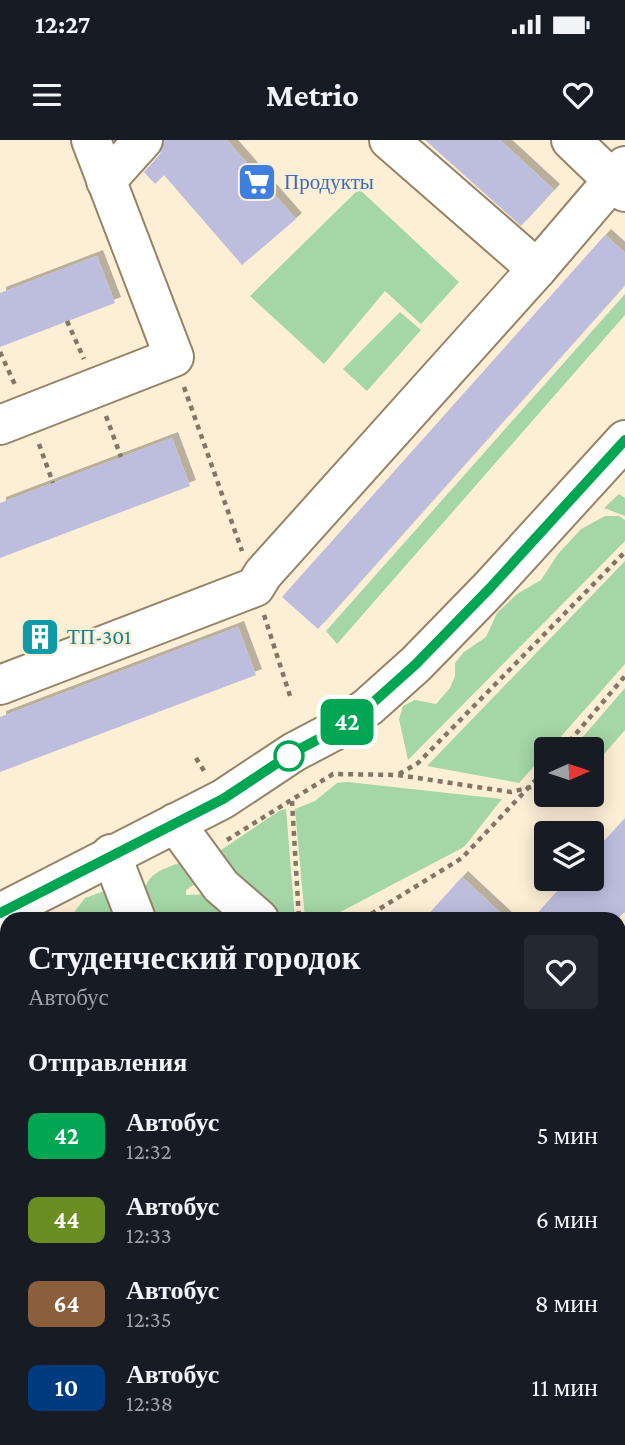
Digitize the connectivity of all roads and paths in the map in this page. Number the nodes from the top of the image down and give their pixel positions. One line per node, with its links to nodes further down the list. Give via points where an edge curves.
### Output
1 (90, 140): 6 (street)
2 (143, 140): 6 (street)
3 (389, 140): 7 (street)
4 (571, 140): 5 (street)
5 (621, 180): 7 (street)
6 (106, 181): 8 (street)
7 (537, 269): 12 (street)
8 (174, 357): 9 (street); 12 (path)
9 (0, 425)
10 (625, 440): 21 (street, via 481,598 368,707 223,799)
11 (625, 552): 17 (path, via 418,763)
12 (255, 587): 14 (street); 15 (path)
13 (625, 676): 16 (path)
14 (0, 685)
15 (290, 699)
16 (573, 737)
17 (398, 775): 19 (path, via 511,792); 20 (path, via 333,774)
18 (534, 783): 19 (path)
19 (531, 787): 28 (path, via 462,858)
20 (292, 801): 23 (path); 27 (path)
21 (175, 823): 22 (street); 23 (street)
22 (111, 854): 24 (street); 25 (street)
23 (200, 857): 26 (street, via 220,886)
24 (2, 912)
25 (133, 912)
26 (251, 912)
27 (299, 912)
28 (374, 912)

